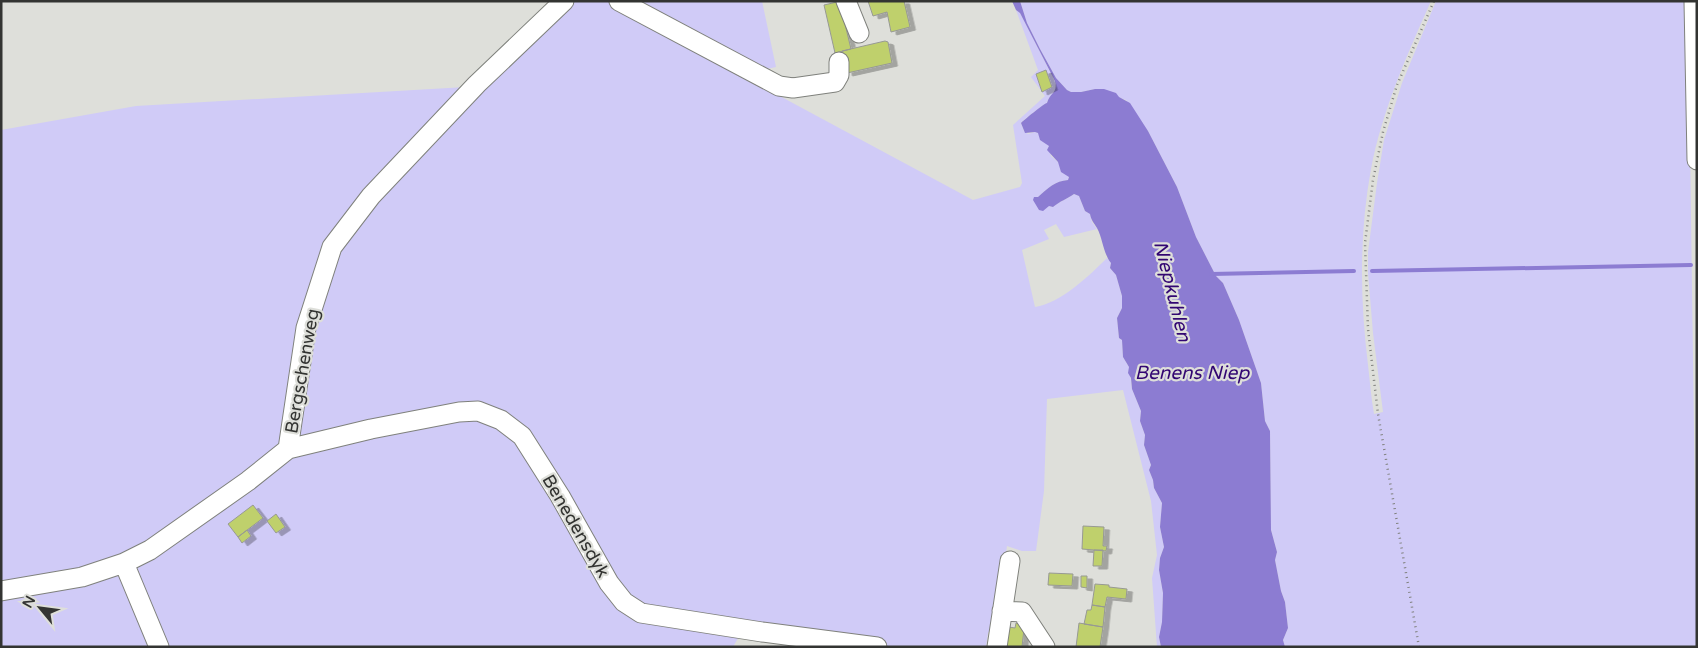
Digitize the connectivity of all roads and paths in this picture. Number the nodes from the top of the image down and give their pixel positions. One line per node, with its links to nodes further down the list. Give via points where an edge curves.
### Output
1 (564, 1): 9 (street, Bergschenweg, via 477,84 371,196 332,247 306,328)
2 (619, 1): 7 (street, via 779,86 793,88 835,82 839,76)
3 (846, 1): 6 (street)
4 (1434, 1): 18 (path, via 1398,86 1384,132 1373,180 1365,243 1368,329 1378,414)
5 (1694, 1): 8 (street)
6 (859, 33)
7 (839, 62)
8 (1697, 160)
9 (288, 449): 11 (street, Bergschenweg, via 150,550); 15 (street, Benedensdyk, via 371,429 478,411 501,420 522,436 609,583 624,602 641,613)
10 (1010, 561): 13 (street)
11 (124, 563): 12 (street, Bergschenweg, via 82,577); 14 (street)
12 (1, 591)
13 (1002, 611): 16 (street); 17 (street, via 1022,612)
14 (159, 647)
15 (878, 647)
16 (997, 647)
17 (1046, 647)
18 (1419, 647)

